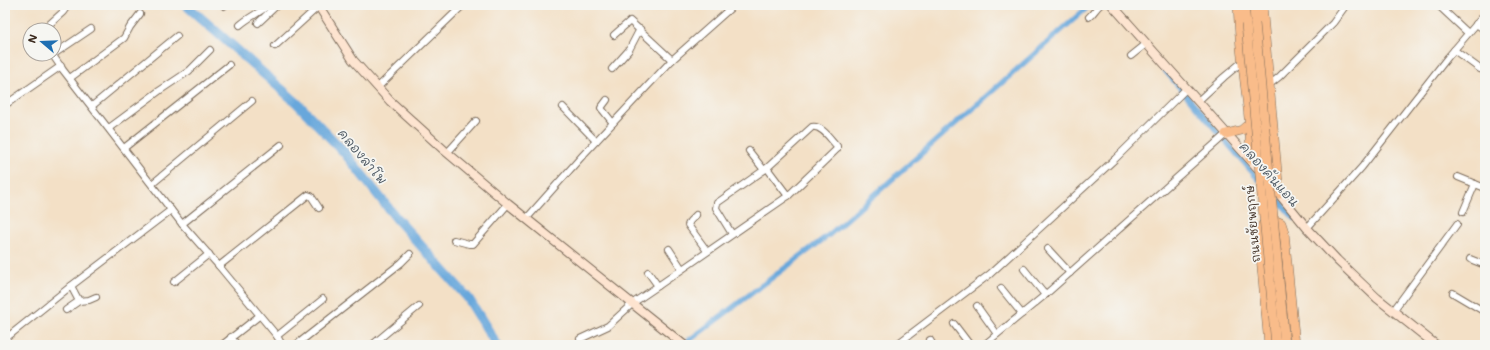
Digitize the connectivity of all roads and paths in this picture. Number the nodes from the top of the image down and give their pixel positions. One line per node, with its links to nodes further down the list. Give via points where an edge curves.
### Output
1 (68, 5): 18 (street)
2 (269, 5): 22 (street)
3 (278, 5): 19 (street)
4 (318, 5): 30 (street); 44 (street, via 354,60)
5 (464, 5): 44 (street)
6 (734, 5): 35 (street)
7 (1112, 5): 29 (street)
8 (1238, 5): 37 (main road)
9 (1244, 5): 20 (main road, ถนนชัยพฤกษ์)
10 (1254, 5): 20 (main road, ถนนชัยพฤกษ์)
11 (1262, 5): 43 (main road)
12 (1346, 5): 43 (street, via 1333,23)
13 (1438, 5): 26 (street)
14 (1098, 7): 17 (street)
15 (140, 14): 42 (street, via 124,38)
16 (1485, 14): 21 (street)
17 (1089, 17)
18 (52, 22)
19 (258, 23)
20 (1250, 24): 128 (main road, ถนนชัยพฤกษ์, bridge); 129 (main road, ถนนชัยพฤกษ์, bridge)
21 (1476, 24): 25 (street); 26 (street)
22 (240, 25)
23 (91, 29): 31 (street)
24 (640, 29): 27 (street, via 630,20); 35 (street); 40 (street, via 629,50)
25 (1485, 30)
26 (1468, 33): 33 (street)
27 (614, 35)
28 (177, 36): 50 (street)
29 (1145, 45): 34 (street); 45 (street)
30 (275, 46)
31 (62, 48)
32 (210, 50): 55 (street, via 189,71)
33 (1454, 50): 41 (street); 80 (street, via 1362,167)
34 (1133, 55)
35 (672, 60): 53 (street)
36 (58, 62): 39 (street)
37 (1242, 62): 48 (street); 54 (main road)
38 (229, 65): 61 (street)
39 (61, 66): 42 (street); 49 (street)
40 (612, 69)
41 (1480, 69)
42 (70, 78): 50 (street)
43 (1269, 85): 56 (main road)
44 (378, 87): 63 (street)
45 (1186, 89): 48 (street); 124 (street, via 990,274)
46 (607, 100): 53 (street, via 601,108)
47 (252, 101): 67 (street)
48 (1198, 101): 57 (street)
49 (5, 105)
50 (92, 106): 55 (street)
51 (563, 107): 59 (street)
52 (476, 121): 63 (street)
53 (613, 123): 59 (street)
54 (1250, 123): 57 (main road, via 1242,130); 58 (main road)
55 (109, 128): 61 (street)
56 (1274, 131): 58 (main road, via 1272,142 1266,149 1259,149); 70 (main road)
57 (1222, 138): 64 (street); 94 (street)
58 (1251, 139): 64 (main road)
59 (596, 141): 77 (street)
60 (281, 145): 78 (street)
61 (124, 148): 67 (street)
62 (749, 151): 65 (street)
63 (447, 152): 72 (street)
64 (1250, 159): 70 (street)
65 (765, 169): 71 (street); 71 (street, via 812,127 820,128 838,146 835,152); 81 (street, via 715,206)
66 (1458, 177): 68 (street)
67 (152, 184): 74 (street)
68 (1475, 184): 69 (street); 75 (street)
69 (1485, 188)
70 (1279, 194): 80 (street)
71 (788, 196): 81 (street)
72 (508, 204): 77 (street); 82 (street, via 473,244)
73 (319, 208): 90 (street, via 308,195)
74 (171, 210): 78 (street); 96 (street)
75 (1463, 212)
76 (696, 215): 85 (street, via 688,224)
77 (527, 218): 104 (street)
78 (182, 224): 86 (street)
79 (1457, 224): 108 (street)
80 (1307, 228): 108 (street)
81 (732, 234): 85 (street)
82 (454, 240)
83 (669, 249): 91 (street)
84 (1048, 249): 94 (street)
85 (707, 251): 91 (street)
86 (209, 254): 90 (street); 95 (street)
87 (410, 254): 122 (street)
88 (1470, 259): 89 (street)
89 (1485, 265)
90 (219, 266): 111 (street)
91 (682, 268): 97 (street)
92 (1024, 269): 100 (street)
93 (648, 272): 97 (street)
94 (1070, 273): 100 (street)
95 (174, 282)
96 (71, 286): 103 (street); 116 (street)
97 (658, 286): 104 (street)
98 (1001, 288): 110 (street)
99 (1453, 293): 109 (street)
100 (1045, 295): 110 (street)
101 (96, 297): 103 (street)
102 (323, 299): 114 (street)
103 (79, 301): 107 (street)
104 (633, 303): 117 (street, via 608,326); 118 (street)
105 (419, 306): 123 (street)
106 (977, 306): 113 (street)
107 (66, 310)
108 (1393, 311): 131 (street)
109 (1485, 312)
110 (1022, 314): 113 (street)
111 (259, 316): 114 (street); 115 (street)
112 (954, 324): 125 (street)
113 (997, 334): 126 (street)
114 (277, 336): 121 (street)
115 (231, 337): 119 (street); 120 (street)
116 (5, 339)
117 (580, 339)
118 (682, 344)
119 (222, 345)
120 (237, 345)
121 (282, 345)
122 (296, 345)
123 (372, 345)
124 (896, 345)
125 (970, 345)
126 (984, 345)
127 (1269, 345): 130 (main road, via 1258,234 1261,225 1274,220 1281,223 1284,232)
128 (1276, 345)
129 (1285, 345)
130 (1295, 345)
131 (1436, 345)

